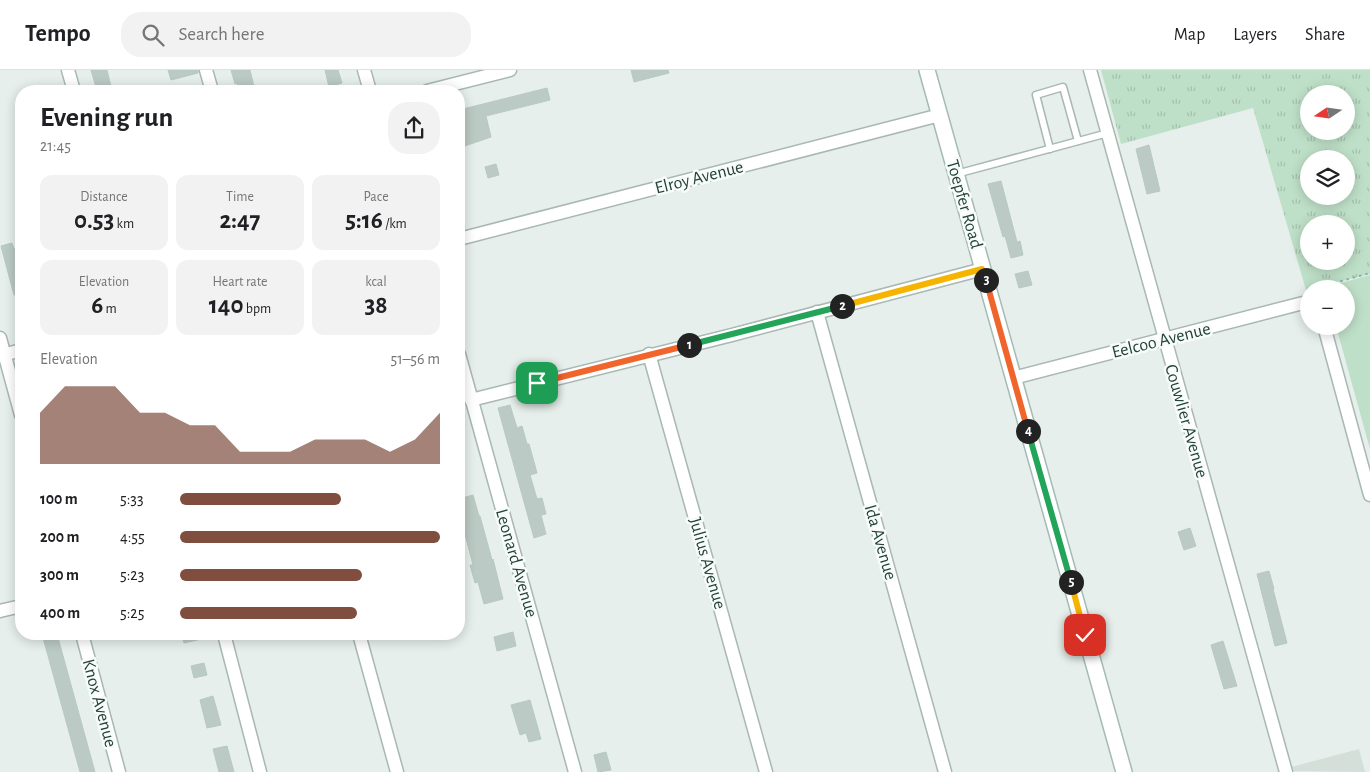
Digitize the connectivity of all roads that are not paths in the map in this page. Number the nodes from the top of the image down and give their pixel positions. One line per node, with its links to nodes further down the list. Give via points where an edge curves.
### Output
1 (68, 70): 7 (street)
2 (206, 70): 8 (street)
3 (364, 70): 9 (street)
4 (510, 70): 10 (street)
5 (927, 70): 11 (street, Toepfer Road)
6 (1090, 70): 12 (street, Couwlier Avenue)
7 (72, 85)
8 (210, 85)
9 (368, 85)
10 (451, 85)
11 (940, 115): 15 (street, Toepfer Road); 16 (street, Elroy Avenue)
12 (1108, 133): 13 (lane); 22 (street, Couwlier Avenue)
13 (1078, 142): 14 (lane); 14 (lane, via 1063,86 1036,95)
14 (1050, 149): 15 (lane)
15 (956, 174): 17 (street, Toepfer Road)
16 (465, 237)
17 (982, 269): 19 (street); 27 (street, Toepfer Road)
18 (1300, 304): 22 (street, Eelcoo Avenue)
19 (817, 312): 24 (street); 41 (street, Ida Avenue)
20 (1326, 335): 30 (street)
21 (0, 338): 25 (street)
22 (1164, 340): 27 (street, Eelcoo Avenue); 43 (street, Couwlier Avenue)
23 (15, 352): 25 (street)
24 (650, 354): 29 (street); 40 (street, Julius Avenue)
25 (2, 355): 28 (street)
26 (465, 377): 29 (street, Leonard Avenue)
27 (1013, 378): 42 (street, Toepfer Road)
28 (15, 396)
29 (471, 400): 39 (street, Leonard Avenue)
30 (1370, 495)
31 (15, 607): 32 (street)
32 (0, 611)
33 (84, 640): 36 (street, Knox Avenue)
34 (226, 640): 37 (street)
35 (361, 640): 38 (street)
36 (119, 772)
37 (260, 772)
38 (397, 772)
39 (575, 772)
40 (766, 772)
41 (945, 772)
42 (1124, 772)
43 (1286, 772)

